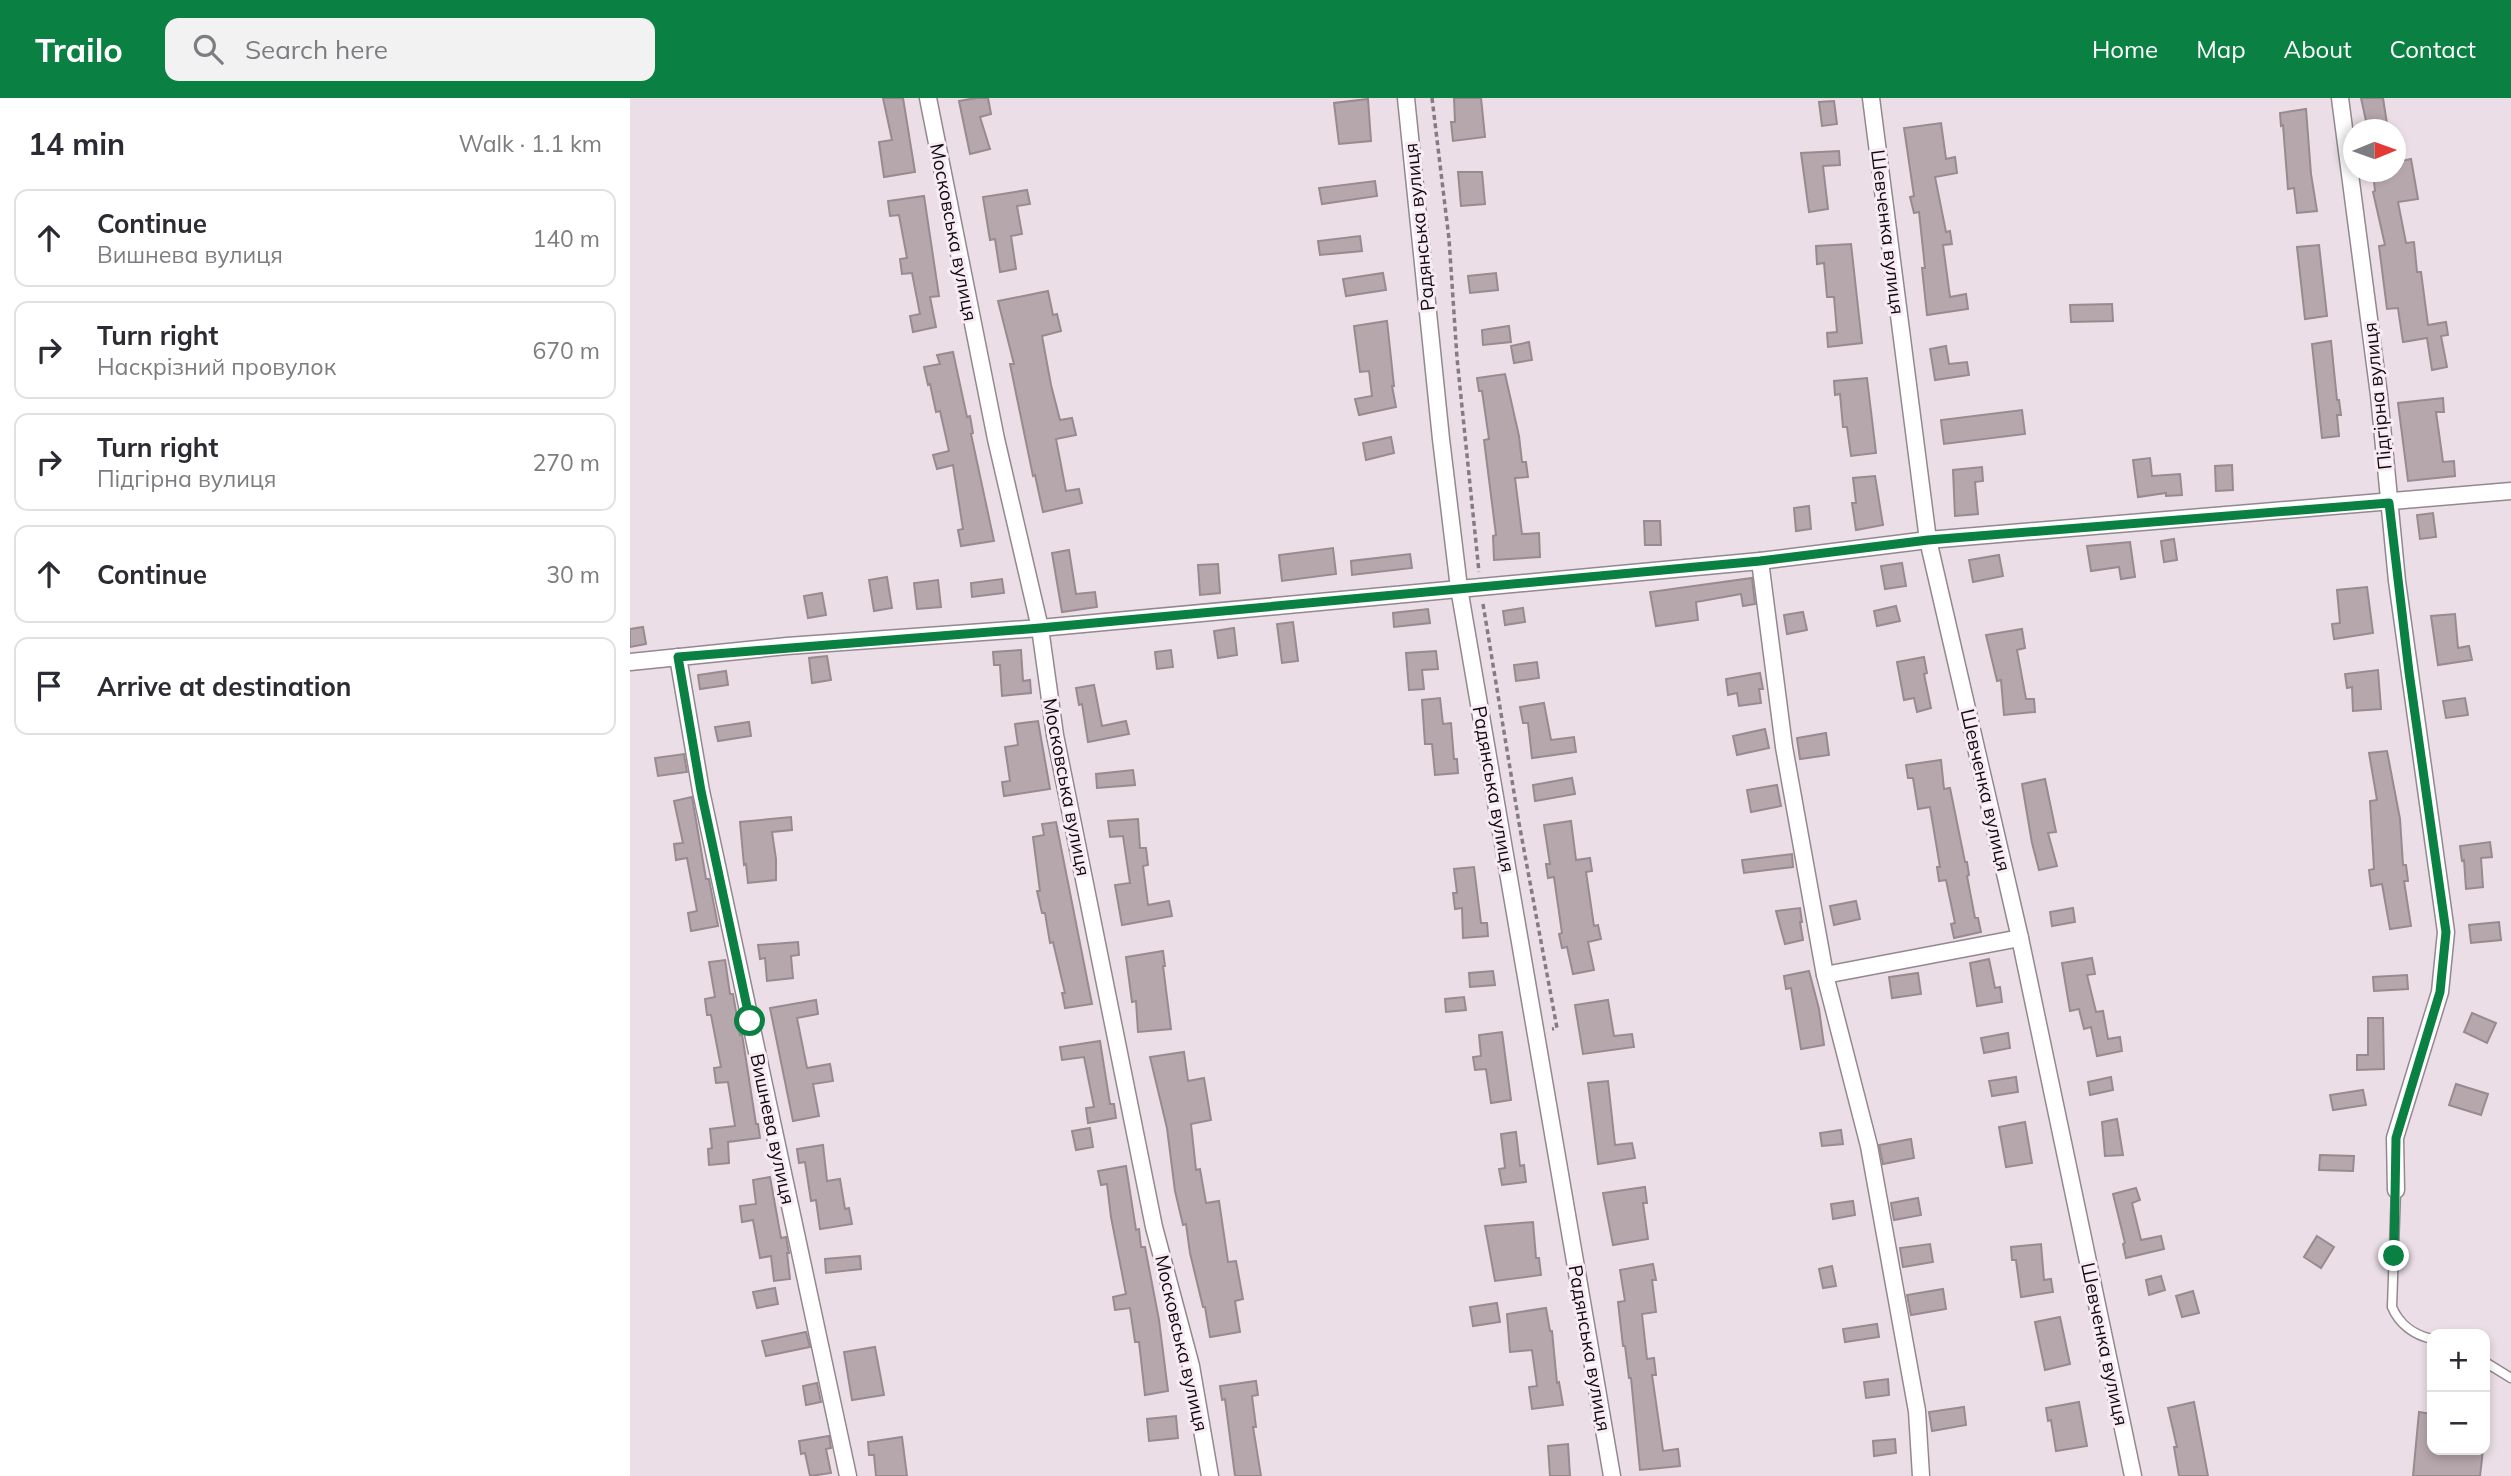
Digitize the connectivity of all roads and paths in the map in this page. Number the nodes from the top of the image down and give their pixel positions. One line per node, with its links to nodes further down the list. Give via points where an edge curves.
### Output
1 (928, 98): 12 (street, Московська вулиця, via 996,439)
2 (1406, 98): 11 (street, Радянська вулиця)
3 (1432, 98): 10 (path, via 1450,239 1457,358)
4 (1871, 98): 8 (street, Шевченка вулиця)
5 (2340, 98): 7 (street, Підгірна вулиця)
6 (2511, 491): 7 (street)
7 (2389, 503): 8 (street); 18 (street, Підгірна вулиця, via 2446,932 2440,992 2396,1138)
8 (1928, 540): 9 (street); 15 (street, Шевченка вулиця)
9 (1760, 561): 10 (street); 16 (street, via 1784,747)
10 (1481, 586): 11 (street); 17 (path)
11 (1459, 588): 12 (street); 24 (street, Радянська вулиця)
12 (1040, 628): 13 (street); 23 (street, Московська вулиця, via 1055,735 1154,1227 1191,1366)
13 (678, 657): 14 (street); 22 (street, Вишнева вулиця, via 701,791)
14 (630, 662)
15 (2020, 938): 16 (street); 26 (street, Шевченка вулиця)
16 (1825, 975): 25 (street, via 1869,1146 1917,1411)
17 (1557, 1028)
18 (2396, 1190): 19 (lane, via 2392,1307 2398,1322)
19 (2427, 1338)
20 (2490, 1365): 21 (lane)
21 (2511, 1378)
22 (848, 1476)
23 (1210, 1476)
24 (1612, 1476)
25 (1921, 1476)
26 (2133, 1476)

